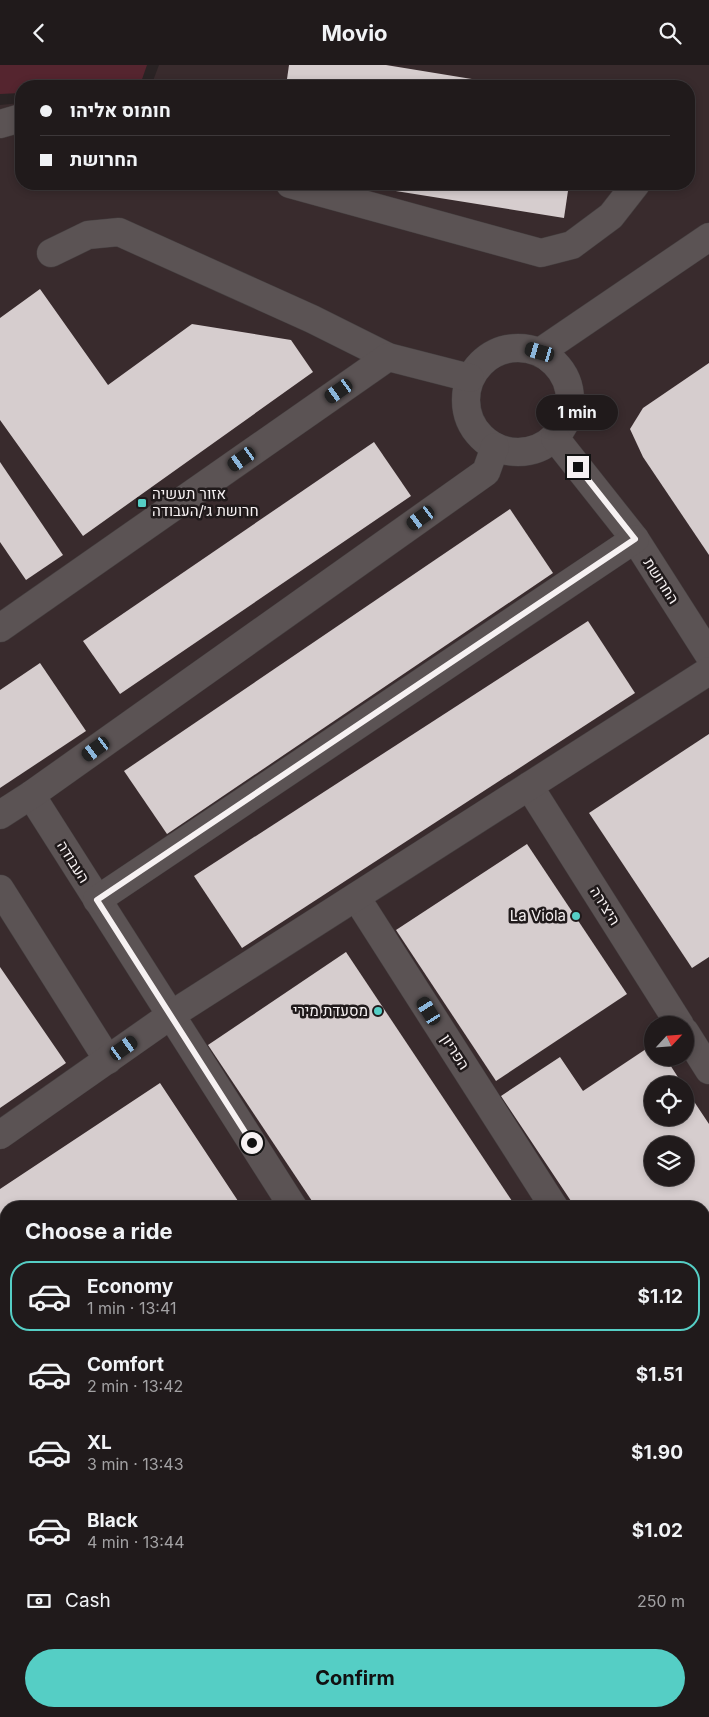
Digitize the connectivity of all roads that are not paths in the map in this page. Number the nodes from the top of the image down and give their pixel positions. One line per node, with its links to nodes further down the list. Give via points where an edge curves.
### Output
1 (15, 120): 2 (street)
2 (0, 125)
3 (312, 190): 4 (street, via 541,253 572,245 611,216)
4 (631, 190)
5 (709, 237): 7 (street)
6 (51, 253): 8 (street, via 88,235 119,233 312,319)
7 (540, 352): 9 (street, via 507,348 491,355); 10 (street, via 554,361 570,391 570,408 565,424)
8 (388, 357): 9 (street); 13 (street)
9 (470, 378): 11 (street, via 466,411 472,426)
10 (555, 438): 11 (street, via 526,452); 12 (street, החרושת)
11 (495, 447): 17 (street, via 486,472)
12 (635, 539): 14 (street, החרושת); 21 (street)
13 (0, 628)
14 (709, 655)
15 (709, 671): 16 (street)
16 (529, 786): 20 (street); 23 (street, היצירה)
17 (31, 795): 18 (street); 21 (street, העבודה)
18 (0, 815)
19 (0, 889): 25 (street)
20 (356, 897): 22 (street); 29 (street, הפריון)
21 (97, 900): 22 (street, העבודה)
22 (171, 1015): 25 (street); 28 (street, העבודה)
23 (674, 1016)
24 (694, 1046): 26 (street)
25 (108, 1059): 27 (street)
26 (709, 1070)
27 (0, 1135)
28 (288, 1201)
29 (550, 1201)

